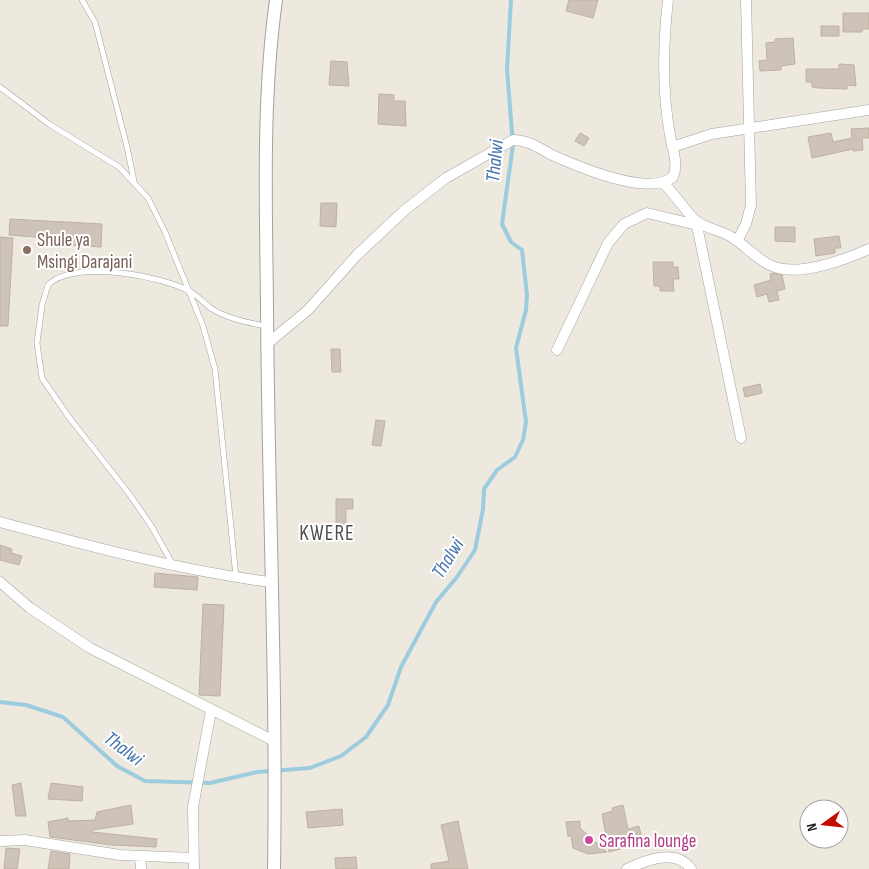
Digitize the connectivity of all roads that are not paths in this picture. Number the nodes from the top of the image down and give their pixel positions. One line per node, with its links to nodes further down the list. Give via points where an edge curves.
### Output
1 (82, 0): 10 (lane, via 95,22 128,147)
2 (276, 0): 15 (street, via 265,130)
3 (668, 0): 8 (street, via 664,74)
4 (746, 0): 7 (street)
5 (0, 87): 10 (lane, via 49,124 120,167)
6 (869, 110): 7 (street)
7 (750, 128): 8 (street, via 712,134); 12 (street, via 751,205)
8 (672, 147): 9 (street, via 676,170)
9 (663, 182): 11 (street); 16 (street, via 641,184 618,178 552,155 522,140 513,140 446,178 406,208 357,255 308,310)
10 (134, 183): 14 (lane, via 148,198)
11 (697, 223): 12 (street); 17 (street, via 647,213 624,224 608,244); 18 (street)
12 (737, 241): 13 (street, via 771,266 789,270 837,261)
13 (869, 249)
14 (191, 292): 15 (lane, via 226,316); 20 (lane, via 158,279 120,273 66,274 48,285 37,343 42,378 130,494); 21 (lane, via 215,369)
15 (267, 326): 16 (street)
16 (267, 344): 23 (street)
17 (557, 350)
18 (741, 438)
19 (0, 522): 20 (street, via 108,552)
20 (173, 565): 21 (street)
21 (236, 578): 23 (street)
22 (0, 582): 24 (street, via 30,608 90,648)
23 (270, 582): 25 (street)
24 (211, 711): 25 (street); 28 (street, via 193,807)
25 (274, 741): 31 (street)
26 (0, 841): 27 (street, via 25,840)
27 (140, 856): 28 (street); 29 (street)
28 (193, 858): 30 (street)
29 (141, 869)
30 (194, 869)
31 (274, 869)
32 (627, 869): 33 (street, via 647,861 670,858 685,863)
33 (691, 869)

